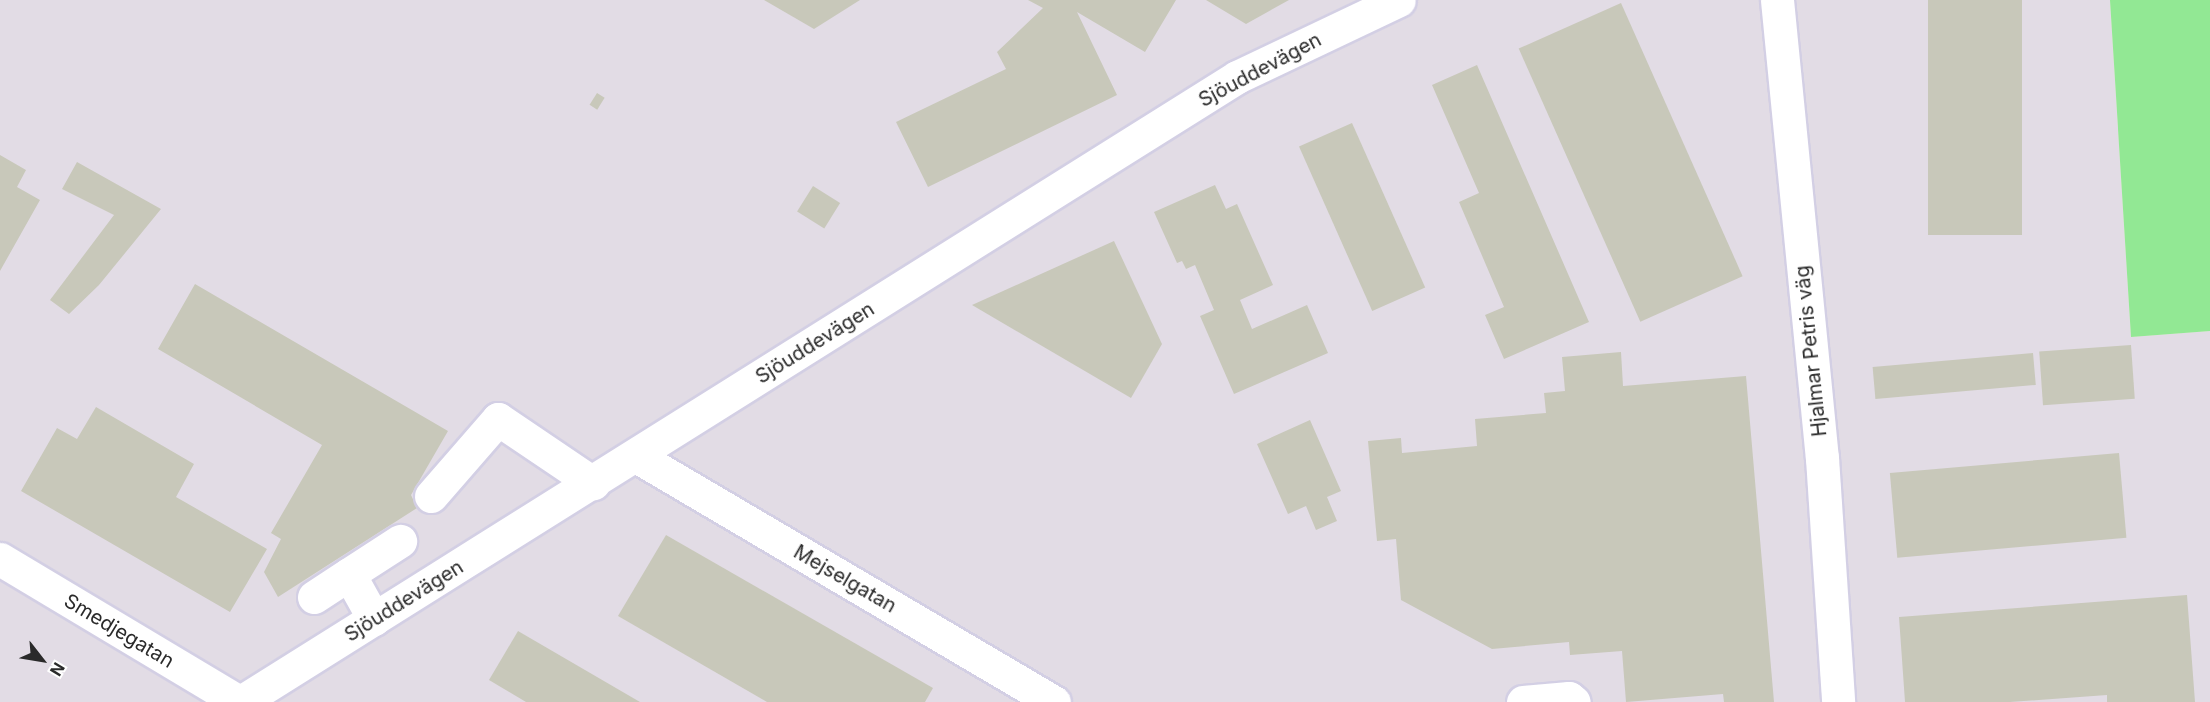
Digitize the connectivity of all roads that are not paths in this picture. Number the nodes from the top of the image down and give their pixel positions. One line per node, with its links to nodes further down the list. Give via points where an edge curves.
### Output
1 (1399, 0): 3 (street, Sjöuddevägen, via 1237,77)
2 (1777, 0): 15 (street, Hjalmar Petris väg, via 1822,458)
3 (636, 456): 4 (street, Sjöuddevägen); 12 (street, Mejselgatan)
4 (593, 483): 5 (street, via 498,419); 10 (street, Sjöuddevägen)
5 (431, 496)
6 (400, 541): 8 (street)
7 (0, 559): 11 (street, Smedjegatan)
8 (349, 574): 9 (street); 10 (street)
9 (314, 597)
10 (374, 619): 11 (street, Sjöuddevägen)
11 (240, 702)
12 (1054, 702)
13 (1523, 702): 14 (street, via 1569,698)
14 (1574, 702)
15 (1838, 702)

